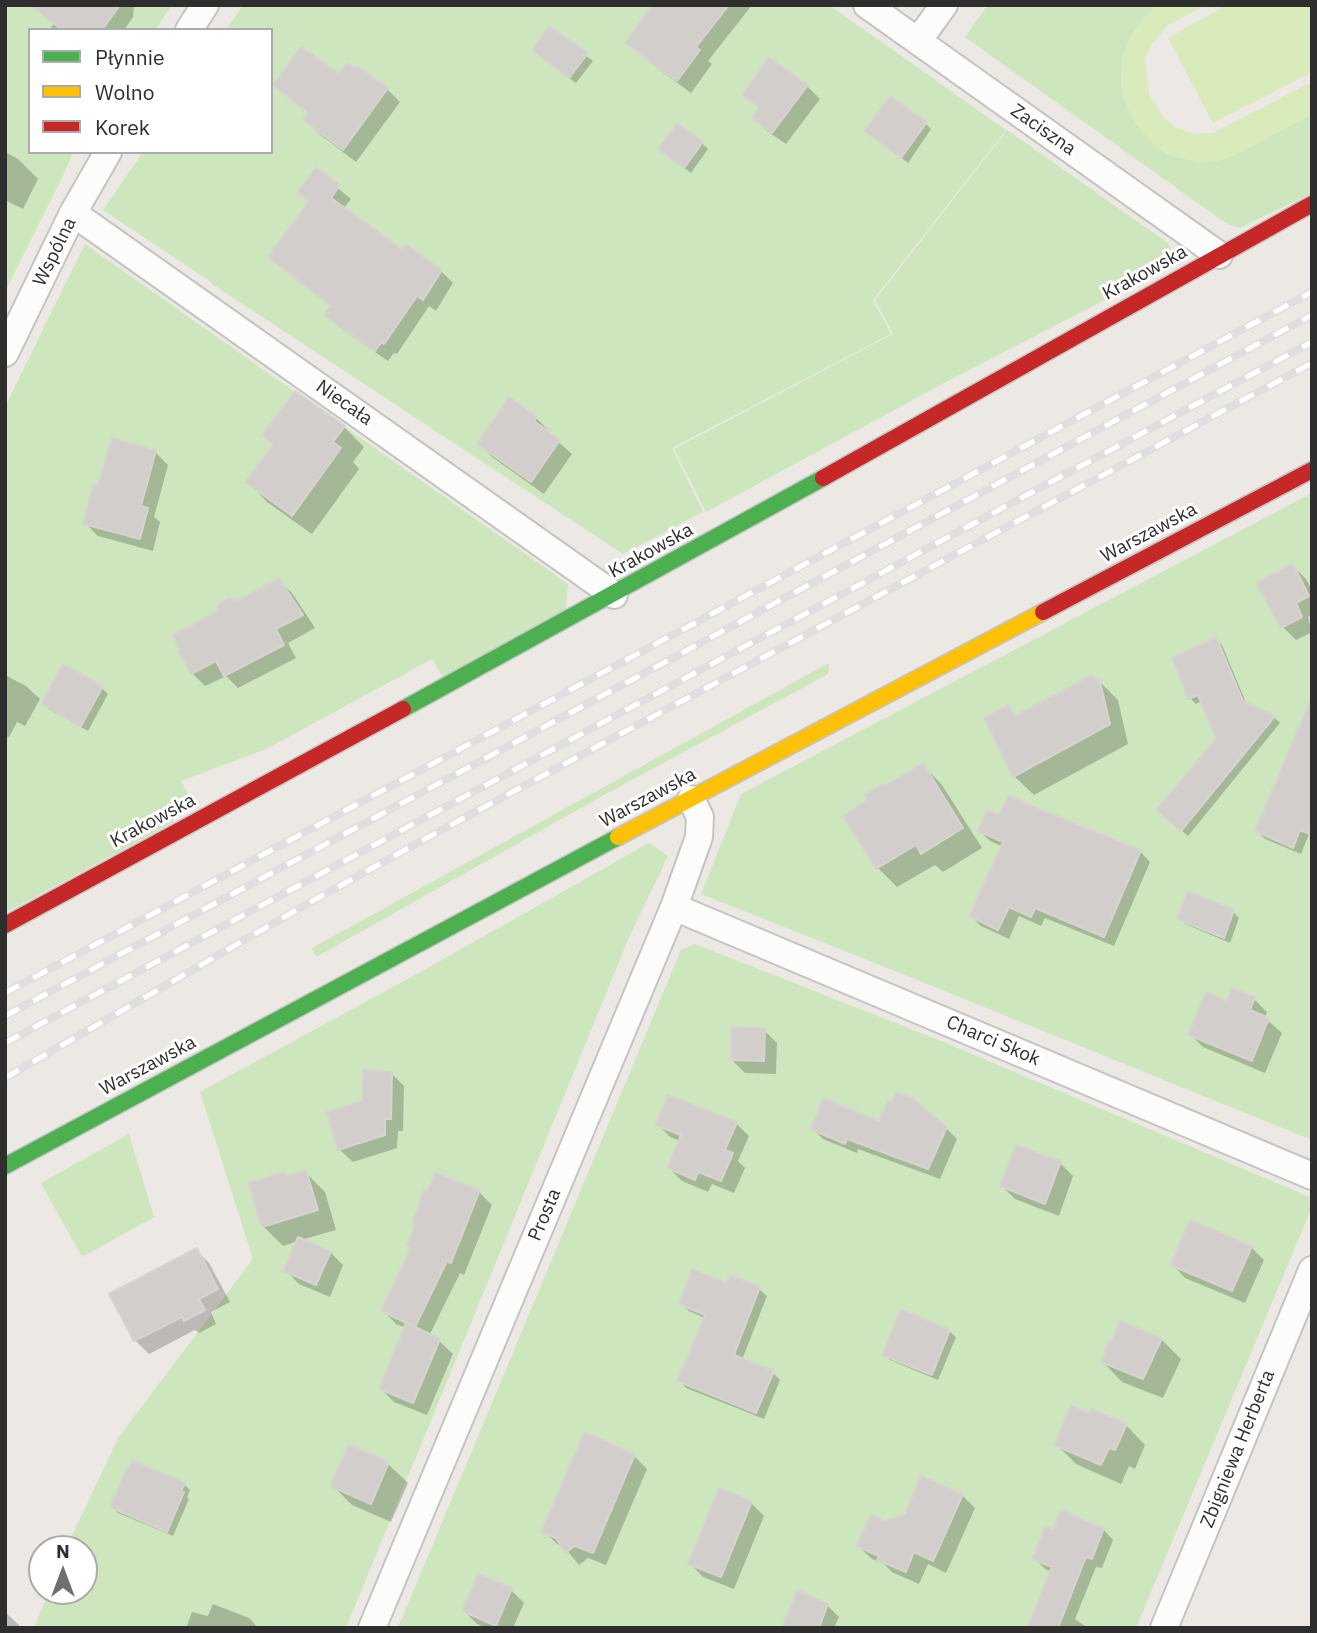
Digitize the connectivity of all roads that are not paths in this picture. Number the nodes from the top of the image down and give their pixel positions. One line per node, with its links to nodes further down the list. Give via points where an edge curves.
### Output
1 (205, 5): 4 (street)
2 (867, 5): 5 (street, Zaciszna)
3 (944, 5): 5 (street)
4 (190, 28)
5 (918, 41): 9 (street, Zaciszna)
6 (107, 154): 8 (street, Wspólna)
7 (1312, 204): 9 (street, Krakowska)
8 (73, 213): 10 (street, Wspólna); 12 (street, Niecała)
9 (1219, 255): 12 (street, Krakowska)
10 (5, 353)
11 (1312, 470): 13 (street, Warszawska)
12 (614, 595): 15 (street, Krakowska)
13 (691, 799): 14 (street, Prosta, via 700,817 699,837); 16 (street, Warszawska)
14 (674, 907): 17 (street, Charci Skok); 19 (street, Prosta)
15 (5, 925)
16 (5, 1166)
17 (1312, 1176)
18 (1312, 1270): 20 (street, Zbigniewa Herberta)
19 (372, 1628)
20 (1164, 1628)

